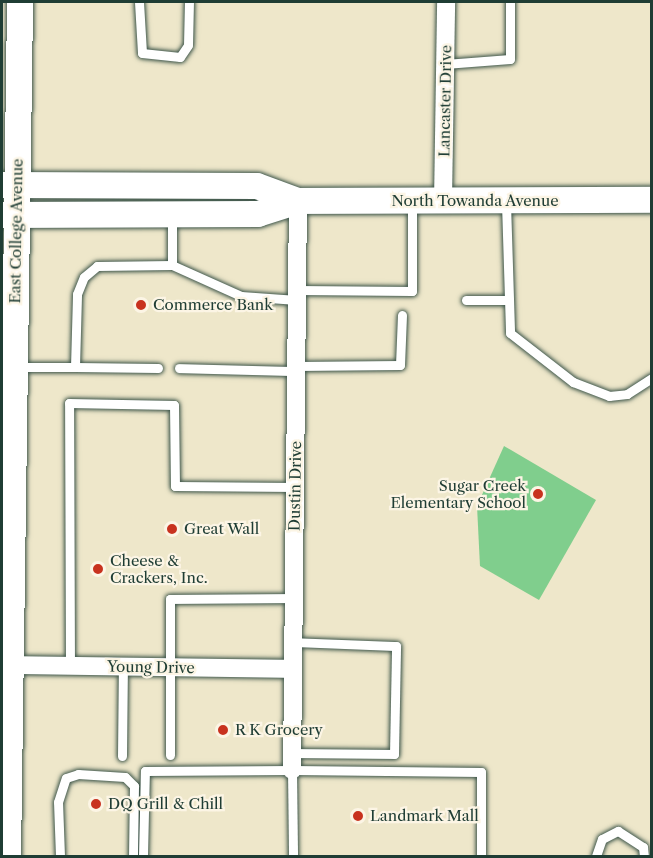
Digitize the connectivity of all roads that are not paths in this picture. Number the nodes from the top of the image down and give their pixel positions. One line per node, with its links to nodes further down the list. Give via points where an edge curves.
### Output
1 (20, 2): 7 (main road, East College Avenue)
2 (139, 2): 3 (lane, via 142,52 180,57 188,45)
3 (189, 2)
4 (446, 2): 6 (street, Lancaster Drive)
5 (510, 2): 6 (lane, via 510,59)
6 (446, 64): 11 (street, Lancaster Drive)
7 (10, 185): 9 (main road, North Towanda Avenue, via 257,186); 13 (main road, East College Avenue)
8 (651, 200): 12 (main road, North Towanda Avenue)
9 (298, 201): 10 (main road, North Towanda Avenue); 14 (main road, North Towanda Avenue, via 258,214); 16 (street, Dustin Drive)
10 (412, 201): 11 (main road, North Towanda Avenue); 16 (lane, via 412,291)
11 (443, 201): 12 (main road, North Towanda Avenue)
12 (506, 201): 18 (lane)
13 (9, 214): 14 (main road, North Towanda Avenue); 20 (main road, East College Avenue)
14 (172, 214): 15 (lane)
15 (172, 265): 16 (lane, via 241,296); 21 (lane, via 97,266 84,277 77,294)
16 (297, 295): 24 (street, Dustin Drive)
17 (466, 300): 18 (lane)
18 (509, 300): 25 (lane, via 510,333 573,382 609,396 627,394)
19 (402, 315): 24 (lane, via 400,365)
20 (15, 367): 21 (lane); 29 (main road, East College Avenue)
21 (75, 367): 22 (lane)
22 (158, 368)
23 (179, 368): 24 (lane)
24 (296, 369): 26 (street, Dustin Drive)
25 (651, 378)
26 (295, 487): 27 (street, Dustin Drive); 30 (lane, via 176,486 174,405 69,404)
27 (293, 598): 28 (street, Dustin Drive); 32 (lane, via 170,598)
28 (293, 642): 33 (street, Dustin Drive); 36 (lane, via 396,646 394,754)
29 (4, 665): 30 (street, Young Drive); 37 (main road, East College Avenue)
30 (70, 666): 31 (street, Young Drive)
31 (123, 666): 32 (street, Young Drive); 35 (lane)
32 (171, 667): 33 (street, Young Drive); 34 (lane)
33 (292, 669): 36 (street, Dustin Drive)
34 (170, 755)
35 (122, 756)
36 (292, 762): 40 (lane, via 145,771); 41 (lane); 42 (lane, via 481,772)
37 (8, 856)
38 (60, 856): 39 (lane, via 58,802 66,777 78,774 125,777 134,786)
39 (133, 856)
40 (143, 856)
41 (294, 856)
42 (481, 856)
43 (597, 856): 44 (lane, via 602,839 618,831 643,847)
44 (644, 856)

